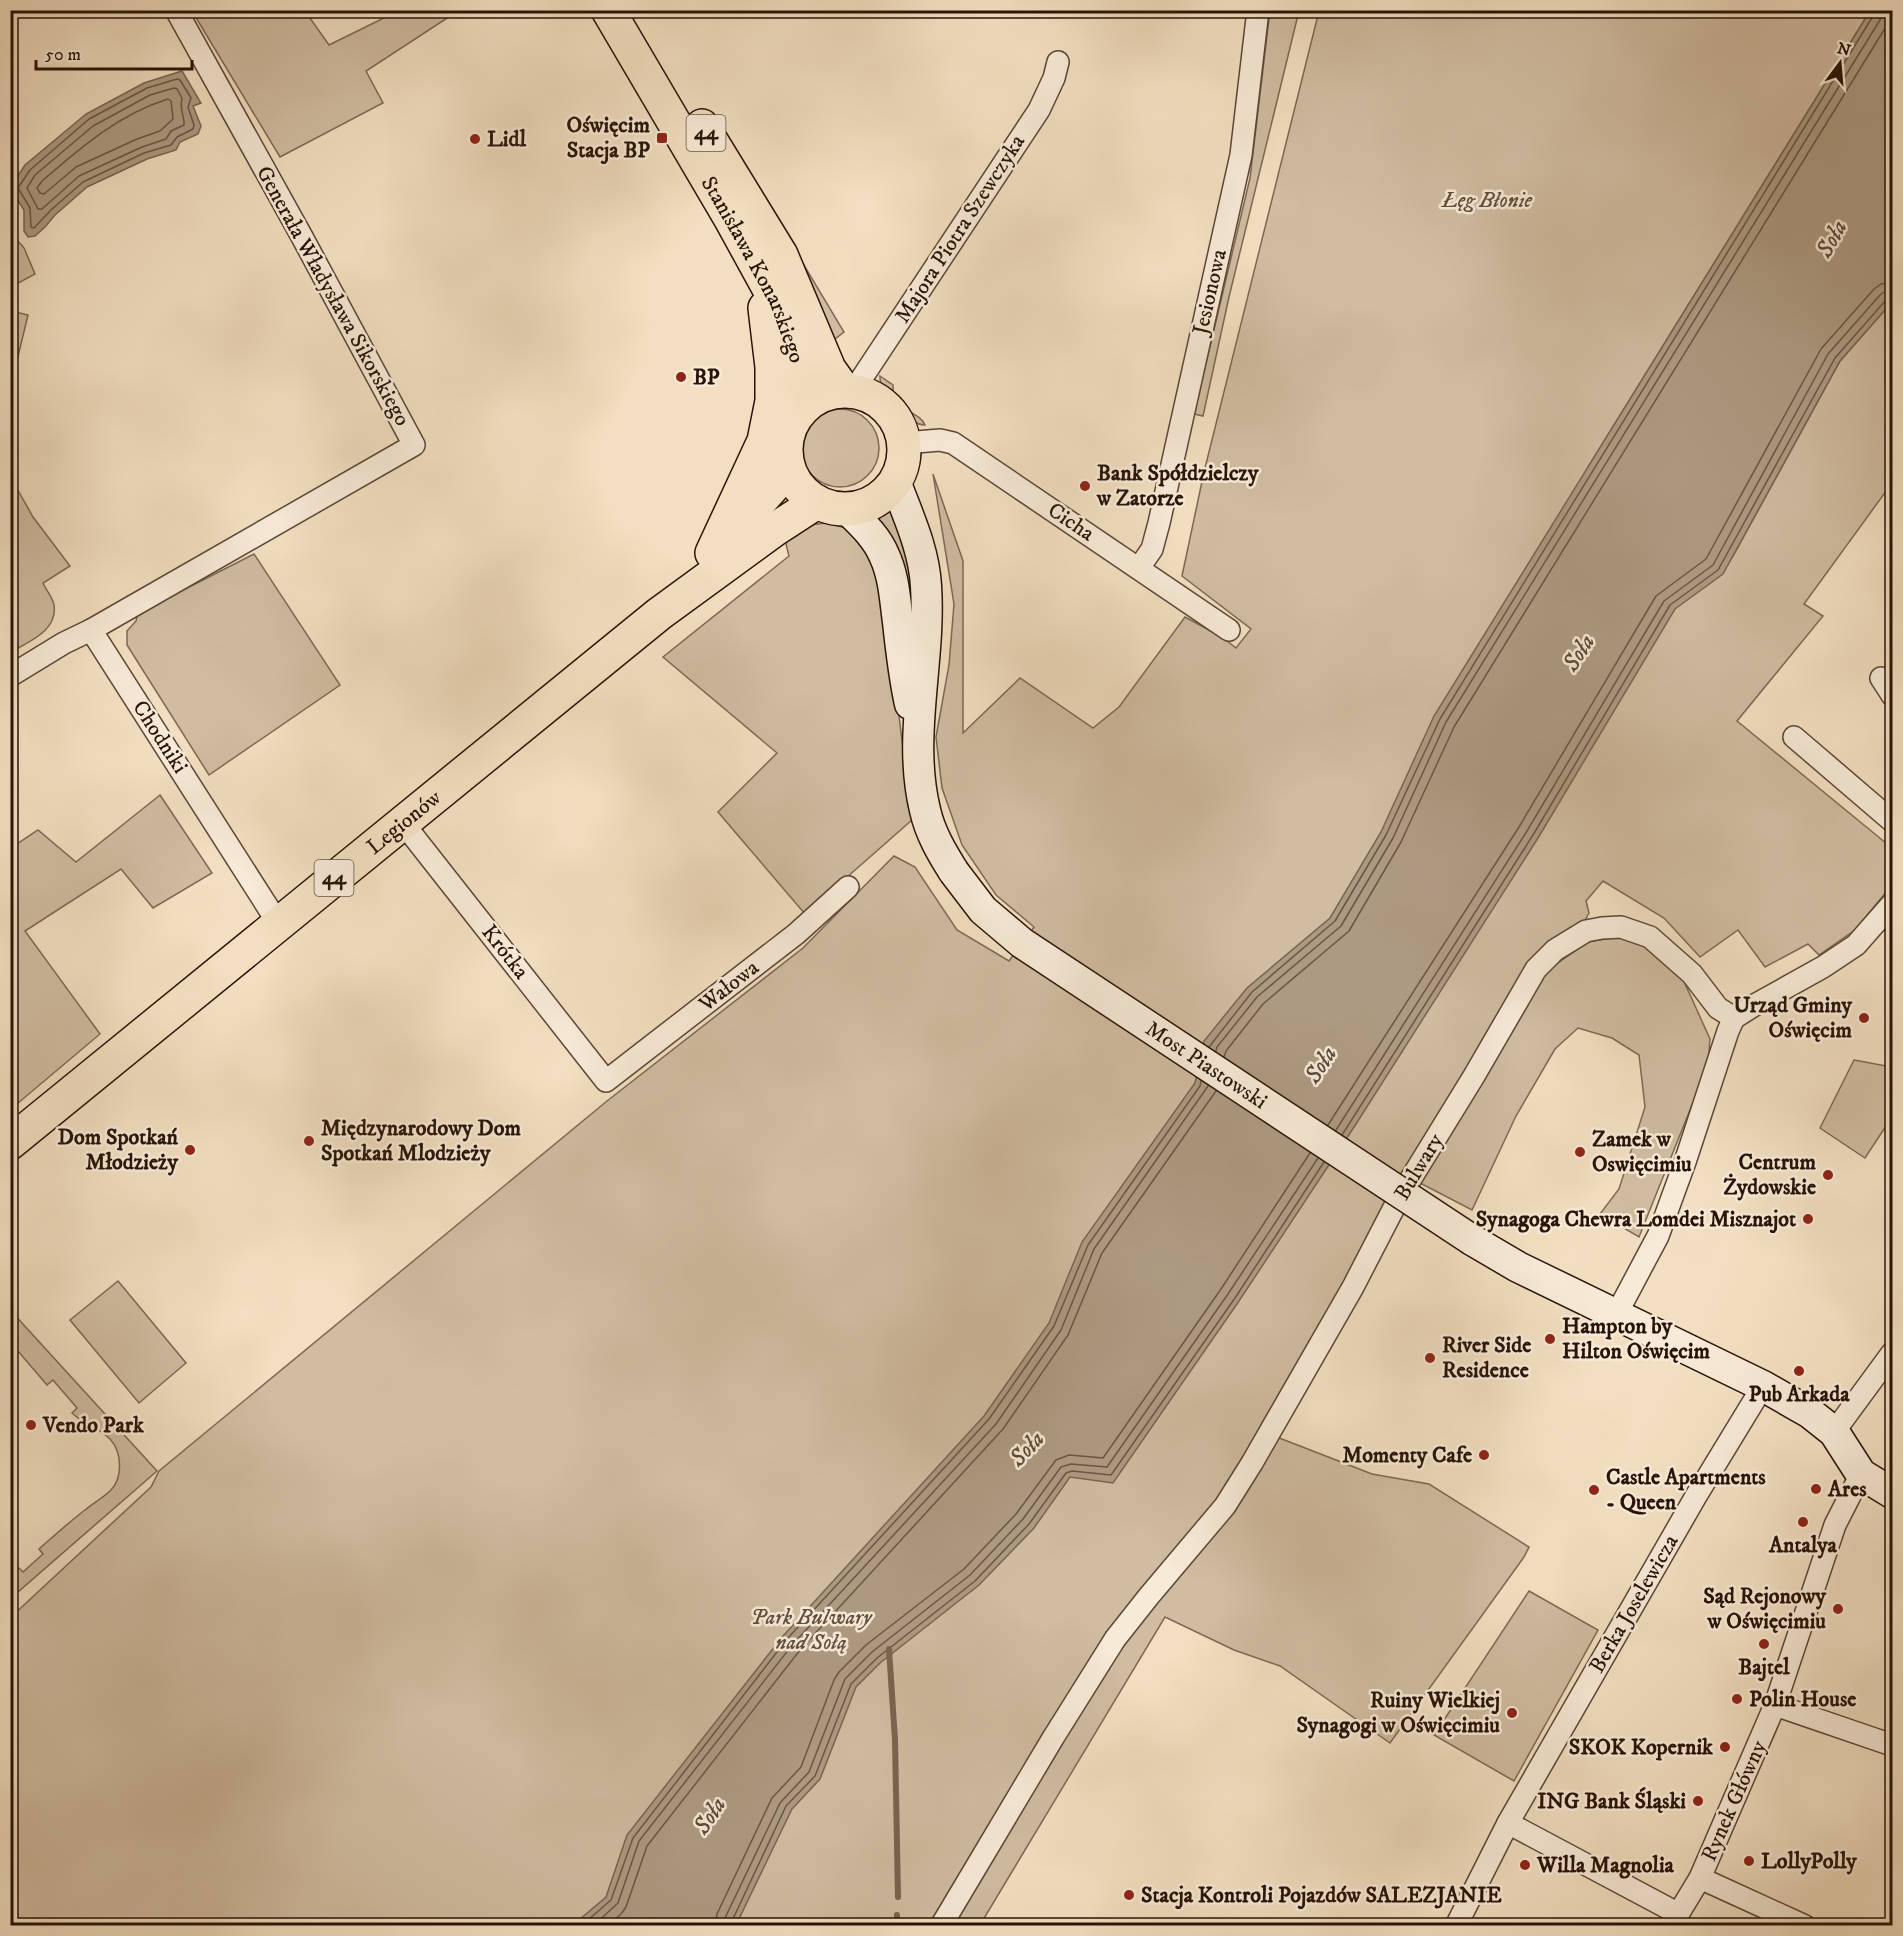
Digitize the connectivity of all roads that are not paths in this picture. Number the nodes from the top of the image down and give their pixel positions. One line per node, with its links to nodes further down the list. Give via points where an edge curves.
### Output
1 (176, 10): 16 (street, Generała Władysława Sikorskiego, via 414,445)
2 (608, 10): 6 (main road, Stanisława Konarskiego / 44)
3 (631, 10): 7 (main road, Stanisława Konarskiego / 44, via 782,255 830,369)
4 (1258, 10): 14 (street, Jesionowa, via 1241,155 1159,523 1152,549)
5 (1058, 63): 7 (street, Majora Piotra Szewczyka, via 1039,110)
6 (761, 273): 8 (main road, Stanisława Konarskiego / 44, via 777,303 799,364); 13 (main road, via 772,401 765,441)
7 (852, 391): 8 (main road, via 827,393); 9 (main road, 44, via 872,397 888,408 899,424)
8 (799, 412): 10 (main road, 44, via 790,426)
9 (904, 443): 11 (main road, via 903,463); 14 (street, Cicha, via 953,443)
10 (786, 459): 12 (main road, via 798,486); 13 (main road, Legionów / 44, via 777,483)
11 (895, 481): 12 (main road, 44, via 884,495 868,504); 20 (street, via 918,542 926,586 927,623)
12 (832, 506): 15 (main road, Legionów / 44, via 774,530); 20 (street, via 871,532 884,554 892,577)
13 (712, 553): 15 (main road, Legionów / 44)
14 (1139, 568): 17 (street, Cicha)
15 (659, 614): 22 (main road, Legionów / 44)
16 (91, 630): 18 (street); 25 (street, Chodniki)
17 (1229, 630)
18 (10, 676)
19 (1794, 737): 21 (street)
20 (917, 743): 29 (street, Most Piastowski, bridge, via 918,776 936,842 983,910 1022,943 1472,1240)
21 (1893, 821)
22 (403, 823): 25 (main road, Legionów / 44); 27 (street, Krótka)
23 (848, 887): 27 (street, Wałowa, via 796,934)
24 (1893, 904): 26 (street, via 1856,945)
25 (278, 923): 28 (main road, Legionów / 44)
26 (1734, 1018): 29 (street, via 1658,1236); 40 (street, Bulwary, via 1718,1008 1692,974 1650,937 1621,927 1586,931 1536,969 1400,1198 1252,1463 1225,1506 1115,1639)
27 (606, 1081)
28 (10, 1143)
29 (1616, 1315): 31 (street, Most Piastowski)
30 (1893, 1353): 32 (street)
31 (1763, 1386): 32 (street, Most Piastowski); 37 (street, Berka Joselewicza)
32 (1834, 1432): 33 (street, Most Piastowski)
33 (1861, 1474): 34 (street); 35 (street, Rynek Główny, via 1835,1526)
34 (1893, 1493)
35 (1775, 1706): 36 (street); 38 (street, Rynek Główny)
36 (1893, 1745)
37 (1508, 1823): 39 (street); 41 (street, Berka Joselewicza)
38 (1700, 1878): 39 (street, Rynek Główny); 42 (street, Rynek Główny)
39 (1674, 1919)
40 (941, 1926)
41 (1456, 1926)
42 (1805, 1926)

